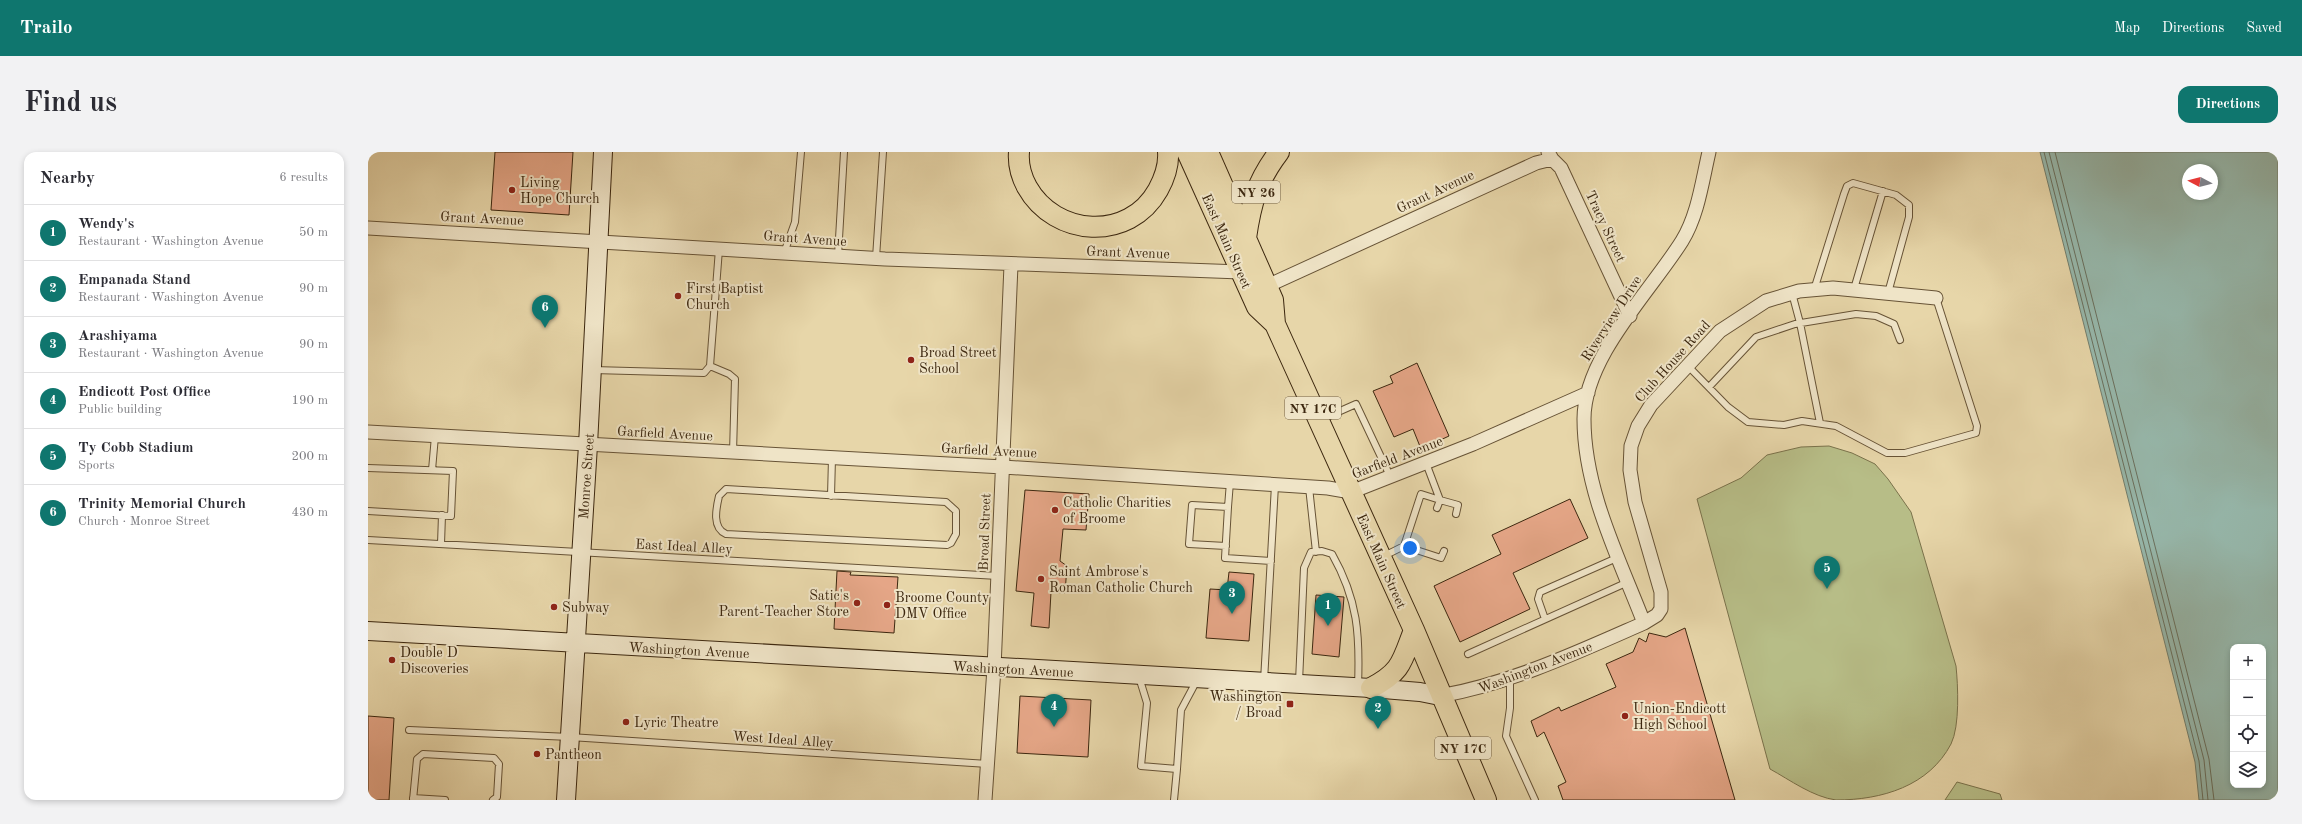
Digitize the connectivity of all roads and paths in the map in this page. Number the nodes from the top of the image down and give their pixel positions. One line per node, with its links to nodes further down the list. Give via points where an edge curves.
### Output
1 (603, 152): 15 (street, Monroe Street)
2 (801, 152): 17 (lane, via 795,222)
3 (844, 152): 18 (lane)
4 (883, 152): 19 (lane)
5 (1019, 152): 6 (main road, via 1019,169 1025,184 1045,210 1070,224 1102,228 1128,220 1143,210 1153,198 1166,169)
6 (1168, 152)
7 (1186, 152): 21 (main road, East Main Street / NY 17C)
8 (1208, 152): 14 (main road, East Main Street / NY 17C)
9 (1279, 152): 14 (main road, NY 26, via 1267,168 1250,206)
10 (1709, 152): 28 (street, Riverview Drive, via 1694,217 1683,240)
11 (1550, 156): 22 (street, Grant Avenue); 28 (street, Tracy Street, via 1562,168)
12 (1883, 191): 23 (lane); 24 (lane, via 1853,183 1847,186); 26 (lane, via 1896,195 1909,205 1909,217)
13 (368, 228): 15 (street, Grant Avenue)
14 (1246, 238): 22 (main road, East Main Street / NY 17C)
15 (600, 241): 16 (street, Grant Avenue); 34 (street, Monroe Street)
16 (719, 248): 17 (street, Grant Avenue); 33 (lane)
17 (784, 252): 18 (street, Grant Avenue)
18 (838, 256): 19 (street, Grant Avenue)
19 (876, 258): 20 (street, Grant Avenue)
20 (1011, 265): 21 (street, Grant Avenue); 45 (street, Broad Street)
21 (1241, 272): 30 (main road, East Main Street / NY 17C, via 1257,307)
22 (1267, 286): 30 (main road, East Main Street / NY 17C, via 1273,300)
23 (1854, 289): 24 (street, Club House Road); 26 (street, Club House Road)
24 (1814, 290): 25 (street, Club House Road)
25 (1792, 293): 29 (lane); 32 (street, Club House Road, via 1766,301 1720,331)
26 (1888, 293): 27 (street, Club House Road)
27 (1936, 298): 38 (lane, via 1977,426 1976,434 1905,453 1887,453 1836,426)
28 (1630, 316): 36 (street, Riverview Drive, via 1606,351 1593,375)
29 (1800, 323): 31 (lane, via 1856,314 1876,316 1894,324); 35 (lane, via 1756,337); 38 (lane)
30 (1275, 324): 37 (main road, East Main Street / NY 17C)
31 (1900, 340)
32 (1686, 365): 35 (lane); 75 (street, Club House Road, via 1650,405 1638,426 1631,446 1630,470 1635,502 1661,592 1661,609)
33 (710, 366): 34 (lane, via 704,373); 42 (lane, via 735,379)
34 (592, 370): 41 (street, Monroe Street)
35 (1709, 387): 38 (lane, via 1748,422 1784,425 1802,421)
36 (1588, 393): 44 (street, Garfield Avenue); 69 (street, Riverview Drive, via 1584,417 1586,452 1597,501)
37 (1318, 420): 48 (lane, via 1356,404); 52 (main road, East Main Street / NY 17C)
38 (1820, 424)
39 (368, 432): 40 (street, Garfield Avenue)
40 (435, 436): 41 (street, Garfield Avenue); 47 (lane)
41 (588, 445): 42 (street, Garfield Avenue); 66 (street, Monroe Street)
42 (733, 453): 43 (street, Garfield Avenue)
43 (832, 458): 45 (street, Garfield Avenue); 53 (lane)
44 (1426, 462): 48 (street, Garfield Avenue); 54 (lane)
45 (1002, 467): 49 (street, Garfield Avenue); 72 (street, Broad Street)
46 (368, 468): 47 (lane)
47 (432, 470): 59 (lane, via 453,471 451,516)
48 (1390, 476): 52 (street, Garfield Avenue)
49 (1230, 482): 50 (street, Garfield Avenue); 55 (lane)
50 (1276, 485): 51 (street, Garfield Avenue); 71 (lane)
51 (1309, 487): 52 (street, Garfield Avenue); 67 (lane)
52 (1351, 492): 70 (main road, East Main Street / NY 17C)
53 (831, 496): 53 (lane, via 726,489 719,496 716,524 718,529 726,534 939,544 951,543 956,534 956,511 946,502)
54 (1440, 500): 56 (lane); 58 (lane, via 1458,506); 64 (lane, via 1421,494)
55 (1228, 508): 63 (lane); 63 (lane, via 1192,505 1189,544)
56 (1437, 508)
57 (368, 511): 59 (lane)
58 (1456, 514)
59 (442, 515): 61 (lane)
60 (368, 540): 61 (lane, East Ideal Alley)
61 (441, 544): 66 (lane, East Ideal Alley)
62 (1425, 545): 68 (lane)
63 (1226, 546): 71 (lane, via 1225,558)
64 (1404, 546): 68 (lane); 70 (lane)
65 (1444, 551): 68 (lane, via 1441,558)
66 (580, 552): 72 (lane, East Ideal Alley); 78 (street, Monroe Street)
67 (1316, 552): 85 (lane, via 1311,552 1304,568); 86 (lane, via 1332,554 1340,570 1357,619)
68 (1423, 552)
69 (1619, 557): 73 (street, Riverview Drive); 74 (lane, via 1540,592 1538,600)
70 (1381, 558): 76 (main road, East Main Street / NY 17C)
71 (1271, 561): 84 (lane)
72 (998, 576): 80 (street, Broad Street)
73 (1628, 582): 74 (lane); 75 (street, Riverview Drive)
74 (1545, 619): 79 (lane)
75 (1644, 623): 82 (street, Washington Avenue)
76 (1414, 630): 86 (main road, via 1401,664 1390,678); 87 (main road, East Main Street / NY 17C)
77 (368, 631): 78 (street, Washington Avenue)
78 (575, 644): 80 (street, Washington Avenue); 89 (street, Monroe Street)
79 (1468, 654)
80 (994, 668): 81 (street, Washington Avenue); 90 (street, Broad Street)
81 (1138, 676): 83 (street, Washington Avenue); 91 (lane, via 1147,703 1141,766)
82 (1510, 678): 87 (street, Washington Avenue, via 1473,690); 99 (lane, via 1510,708 1506,736)
83 (1198, 679): 84 (street, Washington Avenue); 91 (lane, via 1181,710)
84 (1264, 682): 85 (street, Washington Avenue)
85 (1299, 684): 86 (street, Washington Avenue)
86 (1364, 688): 87 (street, Washington Avenue)
87 (1440, 696): 98 (main road, East Main Street / NY 17C)
88 (409, 730): 89 (lane, West Ideal Alley)
89 (570, 736): 90 (lane, West Ideal Alley); 95 (street, Monroe Street)
90 (988, 764): 96 (street, Broad Street)
91 (1177, 769): 97 (lane)
92 (413, 799): 93 (lane); 94 (lane, via 417,758 423,754 494,758 499,764 497,797)
93 (446, 800)
94 (493, 800)
95 (566, 800)
96 (985, 800)
97 (1174, 800)
98 (1486, 800)
99 (1535, 800)

